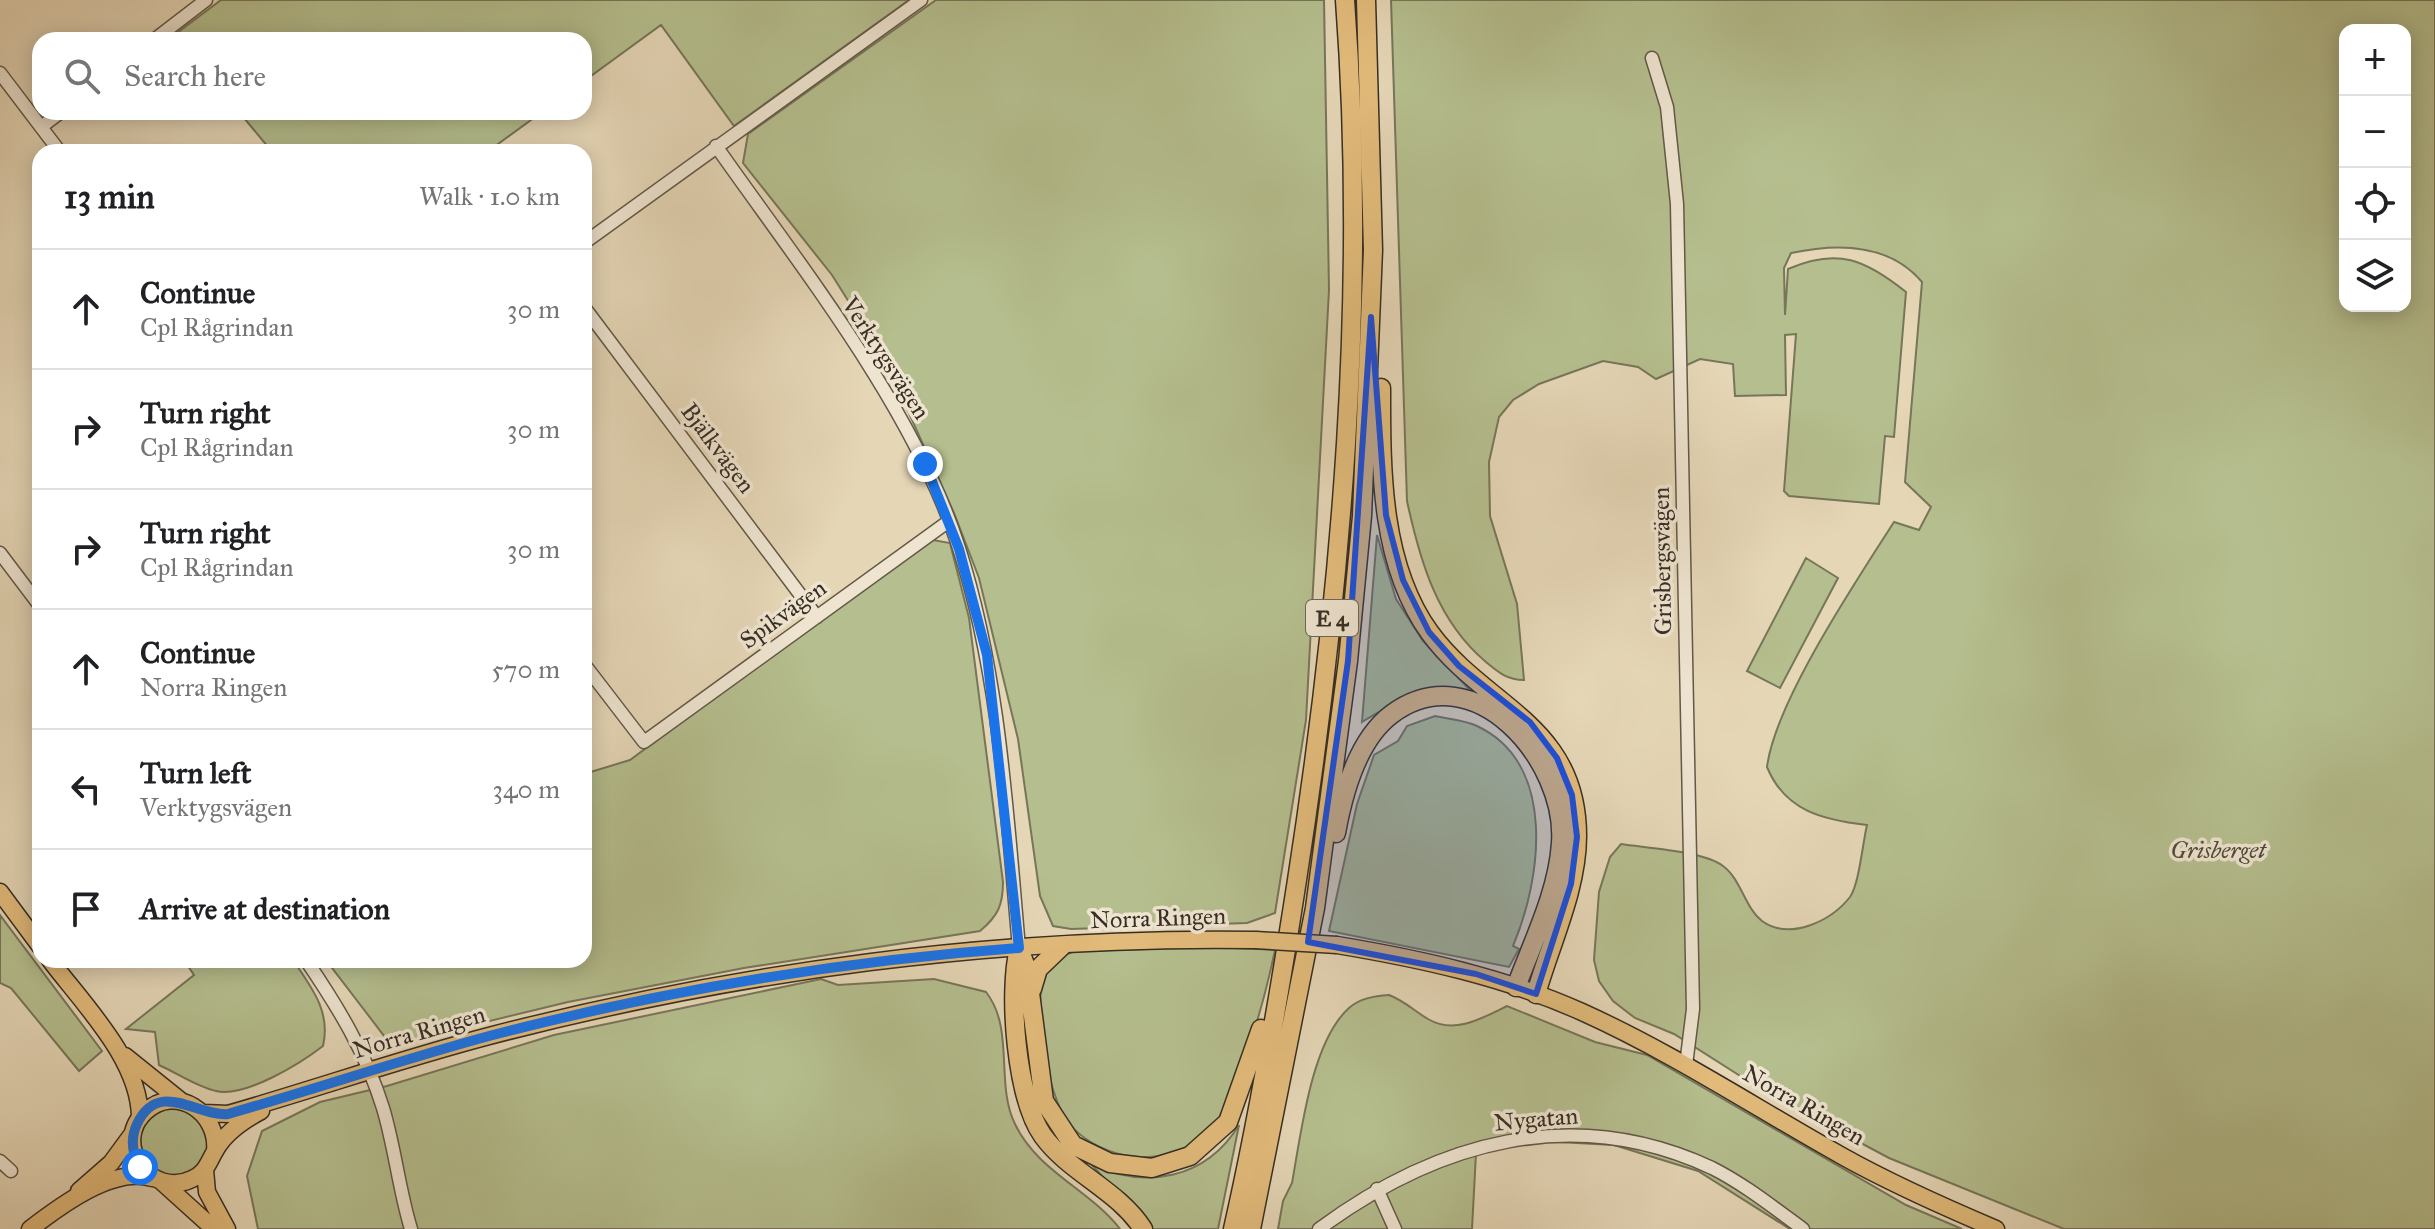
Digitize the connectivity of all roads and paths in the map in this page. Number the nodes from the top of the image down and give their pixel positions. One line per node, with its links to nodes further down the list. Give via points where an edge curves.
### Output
1 (206, 0): 5 (street)
2 (921, 0): 13 (street)
3 (1345, 0): 29 (highway, E 4, via 1352,251 1341,531)
4 (1366, 0): 15 (highway, E 4)
5 (164, 32)
6 (1652, 58): 34 (street, Grisbergsvägen, via 1667,107 1677,204 1693,1009)
7 (0, 73): 8 (street)
8 (32, 115)
9 (36, 120): 11 (street)
10 (50, 120): 11 (street)
11 (41, 127): 12 (street)
12 (54, 144)
13 (716, 146): 14 (street); 17 (street, Verktygsvägen, via 895,409)
14 (592, 237)
15 (1371, 317): 23 (highway, E 4, via 1361,530); 32 (highway, E 4, via 1381,385 1386,515 1403,580 1429,632 1459,666 1530,722 1557,758 1572,795 1577,837 1571,884)
16 (592, 318): 20 (street, Bjälkvägen)
17 (949, 521): 20 (street, Spikvägen); 26 (street, Verktygsvägen, via 987,655)
18 (0, 553): 19 (street)
19 (32, 595)
20 (817, 617): 21 (street, Spikvägen, via 644,742)
21 (592, 674)
22 (0, 892): 24 (main road)
23 (1315, 908): 30 (highway, E 4, via 1361,752 1391,714 1423,700 1468,700 1501,717 1534,750 1546,770 1560,818 1556,876); 53 (highway, E 4)
24 (32, 935)
25 (1062, 946): 26 (main road, Norra Ringen); 30 (main road, Norra Ringen, bridge, via 1256,940 1337,945 1449,967); 31 (highway, via 1042,963)
26 (1019, 948): 31 (highway, E 4); 35 (main road, Norra Ringen, via 719,986 489,1036); 51 (highway, via 1013,975 1024,1091 1042,1135)
27 (56, 968): 33 (main road)
28 (311, 968): 35 (street, via 349,1024)
29 (1283, 970): 31 (highway, E 4, via 1228,1122 1190,1156 1152,1168 1110,1163 1073,1145 1044,1101); 52 (highway, E 4)
30 (1516, 987): 32 (main road, Norra Ringen)
31 (1030, 991)
32 (1536, 994): 34 (main road, Norra Ringen)
33 (108, 1038): 37 (main road, via 138,1069); 39 (main road, via 136,1091)
34 (1686, 1065): 57 (main road, Norra Ringen, via 1845,1158)
35 (369, 1071): 36 (main road, Norra Ringen); 50 (street)
36 (277, 1101): 38 (main road, Norra Ringen, via 228,1114); 40 (main road, Norra Ringen, via 244,1121)
37 (183, 1102): 38 (main road); 39 (main road, via 159,1103)
38 (204, 1113): 40 (main road, via 213,1127)
39 (137, 1126): 44 (main road, via 136,1159); 46 (main road, via 111,1163)
40 (215, 1151): 42 (main road)
41 (0, 1161): 43 (street)
42 (205, 1170): 44 (main road, via 181,1183); 49 (main road, via 207,1192)
43 (11, 1171)
44 (158, 1180): 46 (main road, via 135,1174 117,1179); 48 (main road)
45 (1377, 1189): 54 (street, Nygatan); 55 (street); 56 (street, Nygatan, via 1492,1142 1551,1135 1604,1137 1713,1169)
46 (60, 1208): 47 (main road)
47 (30, 1229)
48 (214, 1229)
49 (227, 1229)
50 (411, 1229)
51 (1143, 1229)
52 (1233, 1229)
53 (1251, 1229)
54 (1319, 1229)
55 (1395, 1229)
56 (1803, 1229)
57 (1996, 1229)

